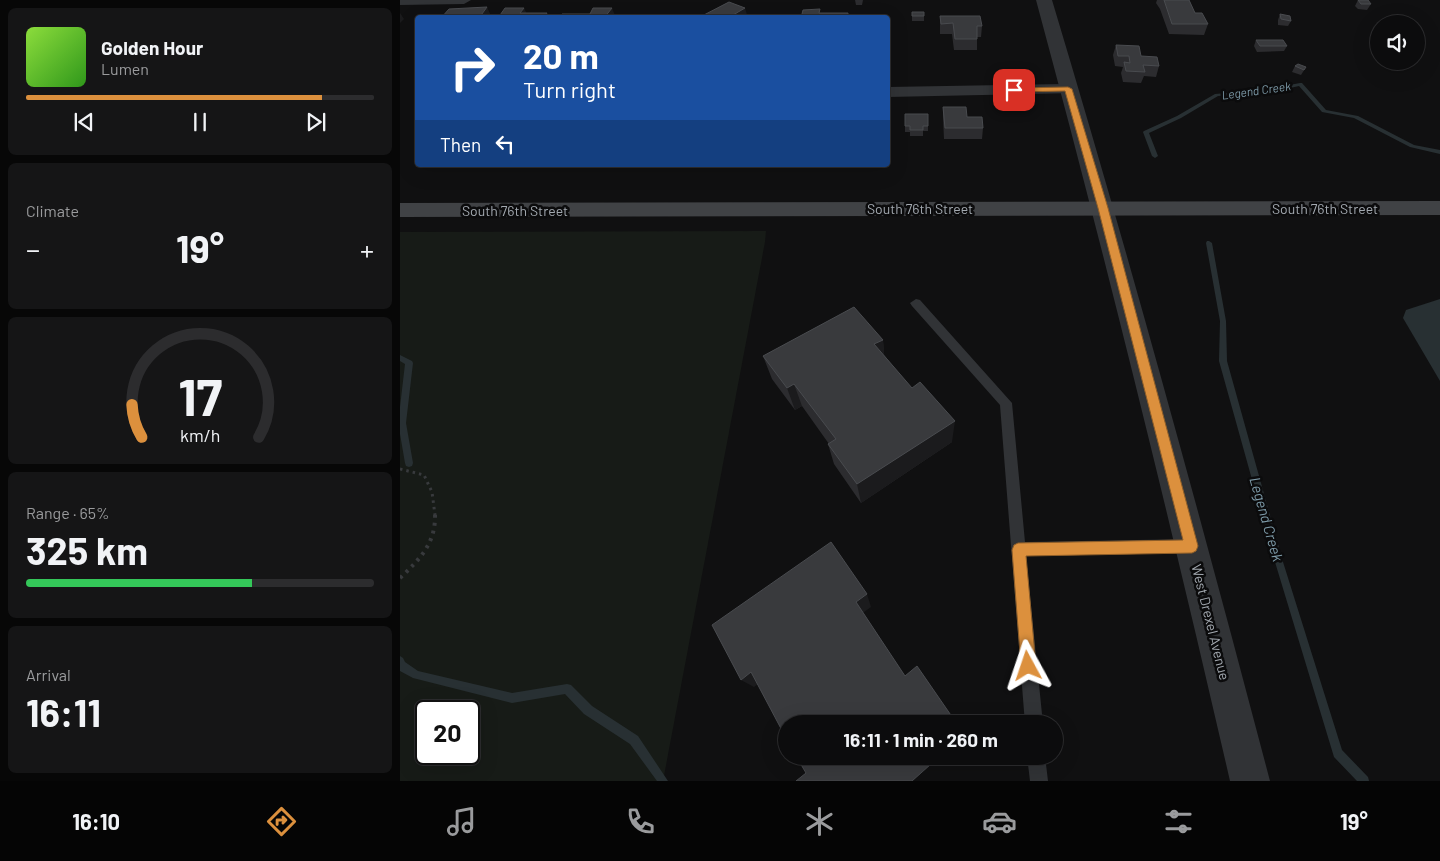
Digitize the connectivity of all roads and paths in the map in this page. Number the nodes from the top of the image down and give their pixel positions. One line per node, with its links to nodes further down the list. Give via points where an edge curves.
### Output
1 (400, 0): 2 (street)
2 (464, 0)
3 (1044, 0): 4 (street, West Drexel Avenue)
4 (1068, 89): 5 (street); 6 (street, West Drexel Avenue)
5 (890, 92)
6 (1103, 208): 7 (main road, South 76th Street); 8 (main road, South 76th Street); 11 (street, West Drexel Avenue)
7 (1440, 208)
8 (400, 210)
9 (916, 303): 12 (lane, via 1006,403)
10 (400, 469): 13 (path, via 424,475 429,482 436,522 434,538 419,560)
11 (1192, 546): 12 (lane); 17 (street, West Drexel Avenue)
12 (1018, 550): 14 (lane)
13 (400, 578)
14 (1033, 715)
15 (1037, 765): 16 (lane)
16 (1039, 781)
17 (1250, 781)

